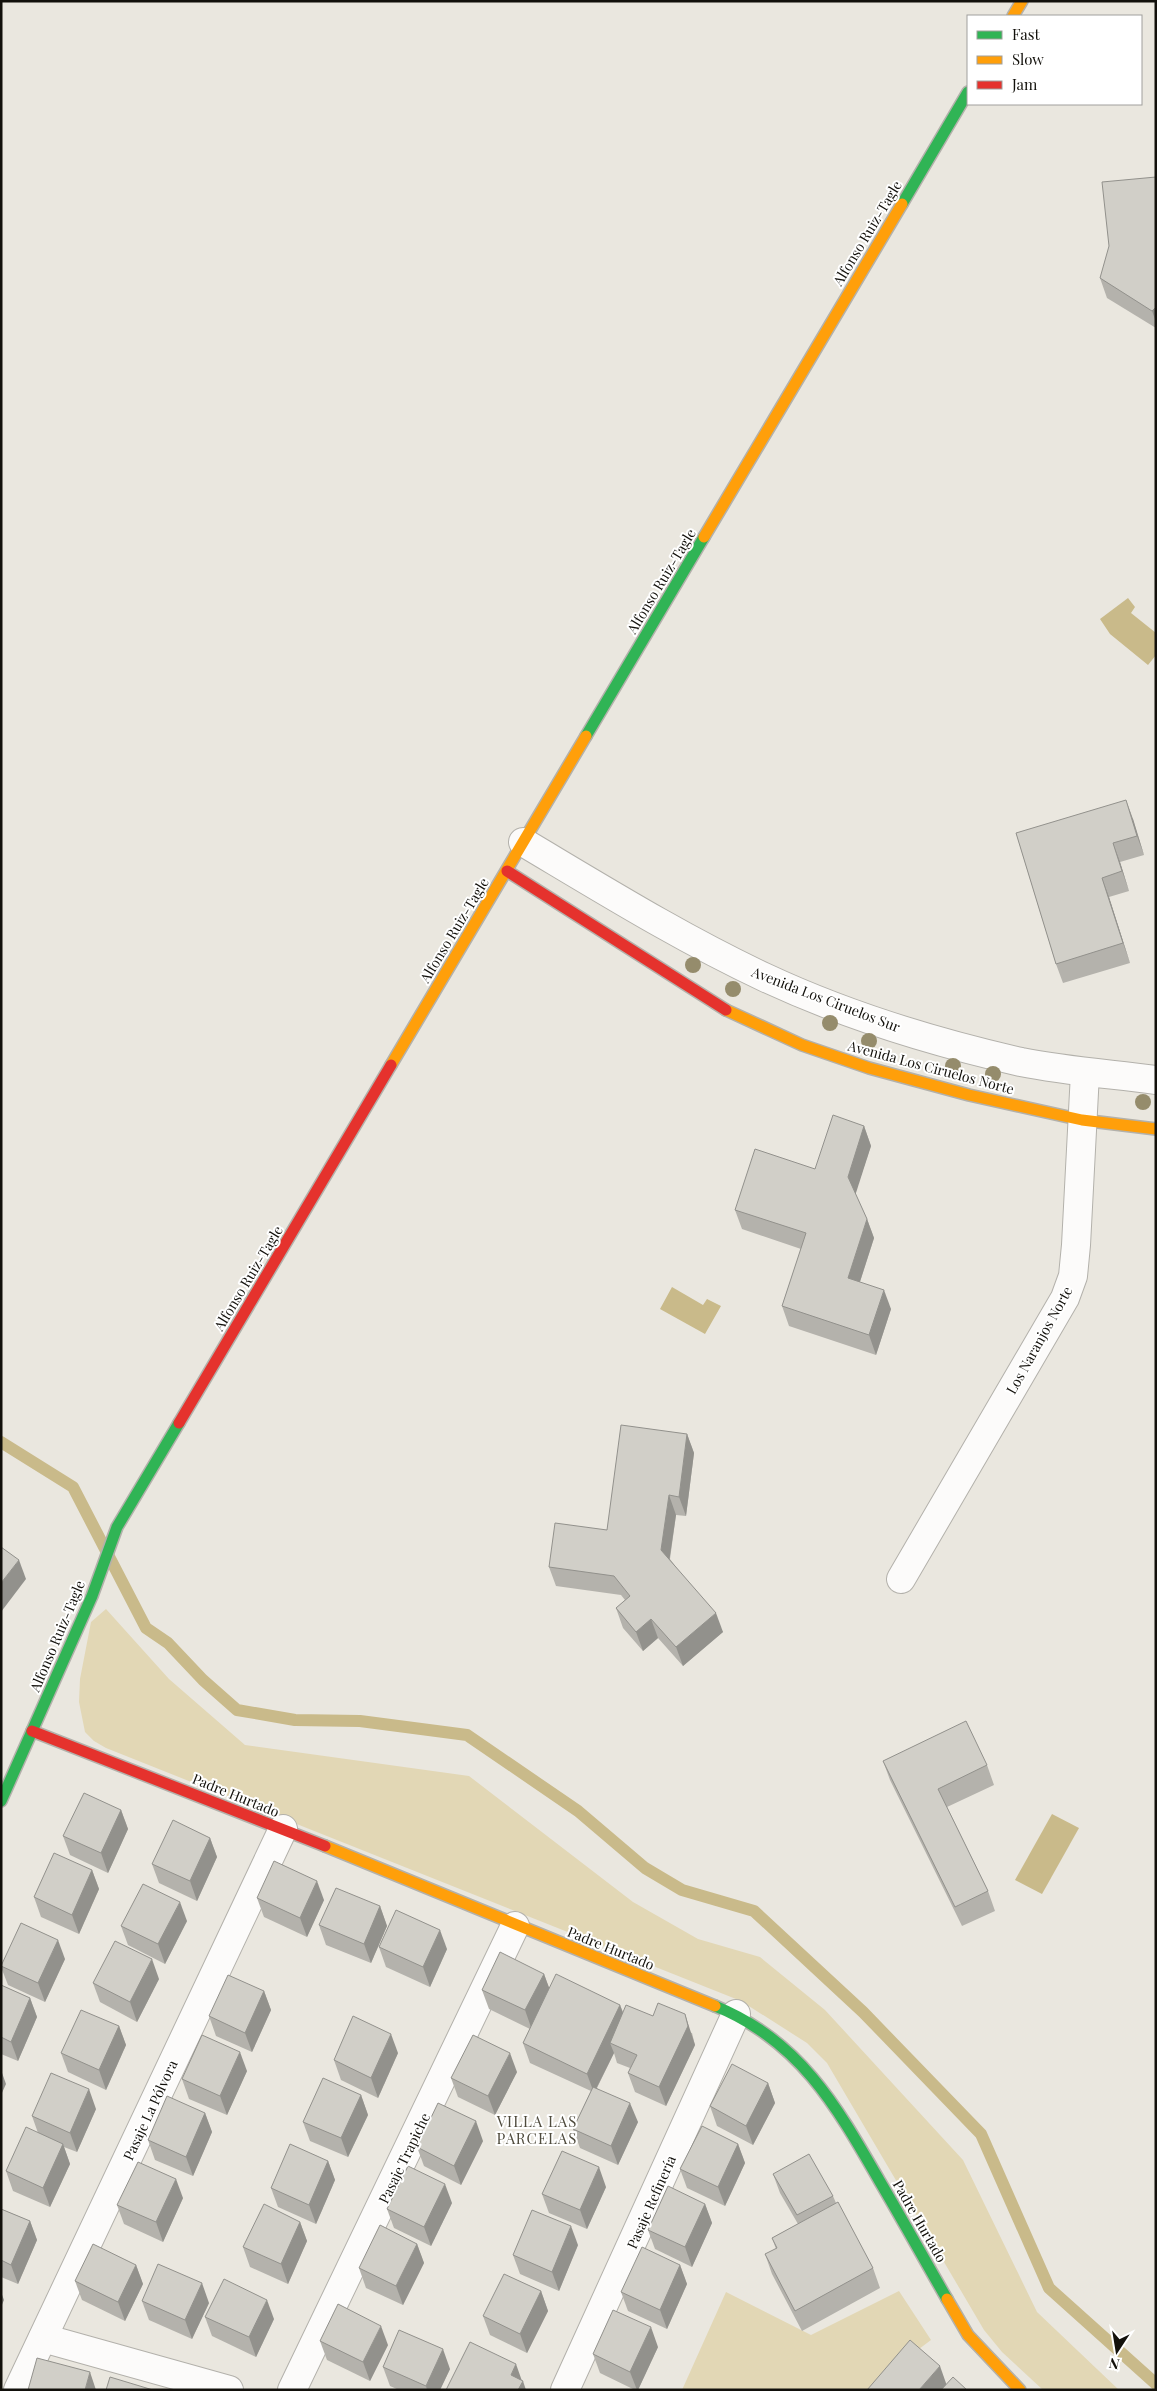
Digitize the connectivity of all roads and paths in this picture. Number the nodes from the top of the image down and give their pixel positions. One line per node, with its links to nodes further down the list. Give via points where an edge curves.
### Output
1 (1022, 1): 2 (main road)
2 (1014, 15)
3 (967, 94): 4 (main road, Alfonso Ruiz-Tagle)
4 (523, 842): 5 (main road, Alfonso Ruiz-Tagle); 6 (street, Avenida Los Ciruelos Sur, via 700,945 774,981 877,1022 1022,1062)
5 (506, 871): 8 (main road, Avenida Los Ciruelos Norte, via 724,1009 762,1028 869,1068); 11 (main road, Alfonso Ruiz-Tagle, via 118,1527 92,1596)
6 (1085, 1073): 7 (street, Avenida Los Ciruelos Sur); 8 (street, Los Naranjos Norte)
7 (1156, 1080)
8 (1082, 1120): 9 (main road, Avenida Los Ciruelos Norte); 10 (street, Los Naranjos Norte, via 1076,1245 1073,1276 1065,1298)
9 (1156, 1129)
10 (901, 1579)
11 (32, 1731): 12 (main road, Alfonso Ruiz-Tagle); 13 (main road, Padre Hurtado)
12 (1, 1801)
13 (283, 1830): 14 (main road, Padre Hurtado); 16 (street, Pasaje La Pólvora)
14 (515, 1926): 15 (main road, Padre Hurtado); 19 (street, Pasaje Trapiche)
15 (736, 2014): 20 (street, Pasaje Refinería); 21 (main road, Padre Hurtado, via 780,2044 814,2078 841,2114 968,2335)
16 (43, 2338): 17 (street, Pasaje La Pólvora); 18 (street)
17 (18, 2390)
18 (229, 2390)
19 (292, 2390)
20 (565, 2390)
21 (1020, 2390)

